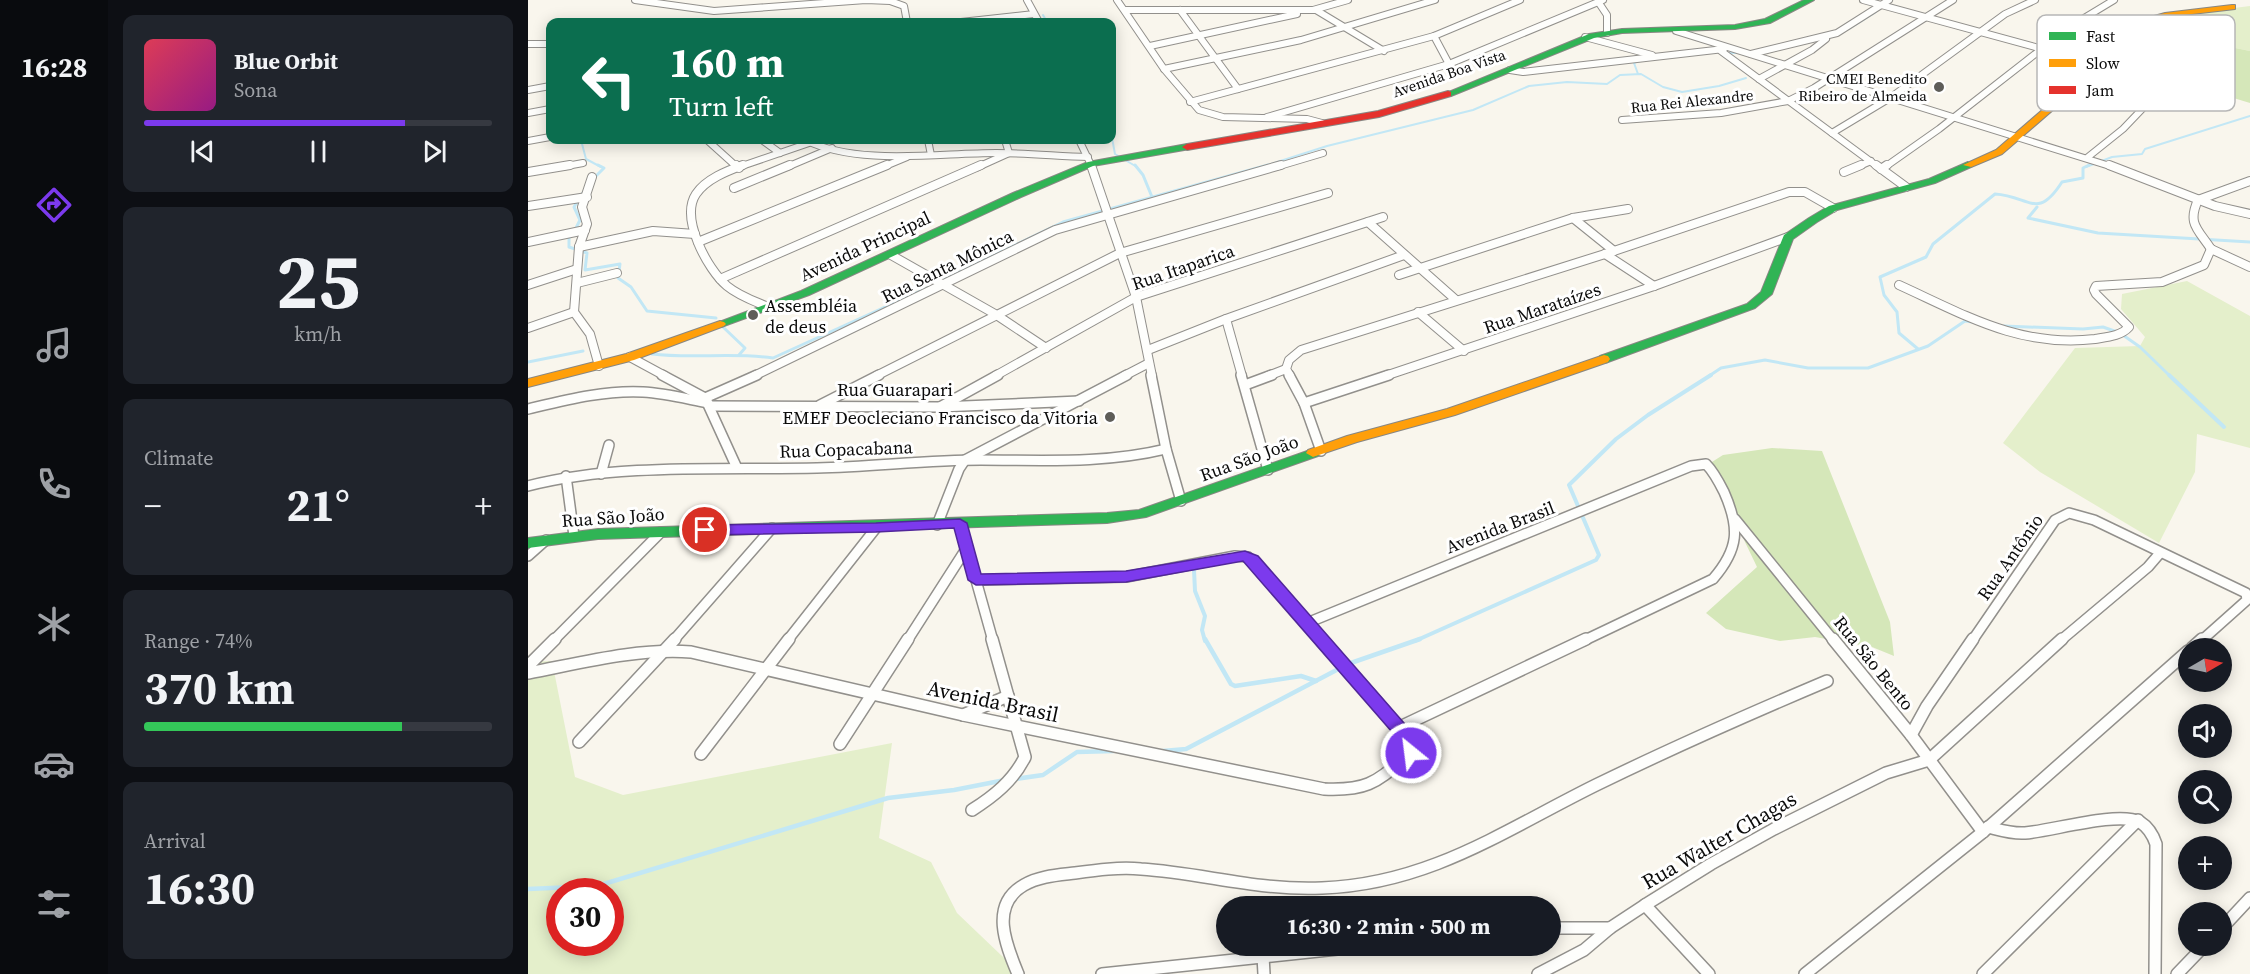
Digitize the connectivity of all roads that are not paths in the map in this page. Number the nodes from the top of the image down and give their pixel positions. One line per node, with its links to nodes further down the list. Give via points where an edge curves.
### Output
1 (635, 0): 26 (street, via 714,11 890,1 904,6)
2 (1027, 0): 23 (street)
3 (1035, 0): 23 (street)
4 (1117, 0): 20 (street)
5 (1348, 0): 22 (street)
6 (1435, 0): 16 (street)
7 (1494, 0): 18 (street)
8 (1521, 0): 18 (street)
9 (1810, 0): 31 (street, Avenida Boa Vista, via 1756,23)
10 (1863, 0): 17 (street)
11 (1889, 0): 17 (street)
12 (1953, 0): 29 (street, Rua Rei Alexandre)
13 (2035, 0): 33 (street, via 2005,14)
14 (2114, 0): 24 (street)
15 (1601, 1): 32 (street, via 1607,15); 49 (street)
16 (1417, 3): 30 (street)
17 (1882, 5): 29 (street); 36 (street)
18 (1503, 7): 35 (street)
19 (2232, 7): 25 (street)
20 (1125, 10): 21 (street); 40 (street)
21 (1180, 10): 22 (street); 34 (street)
22 (1316, 10): 30 (street); 34 (street)
23 (1033, 11): 27 (street); 28 (street)
24 (2086, 15)
25 (2165, 15)
26 (906, 18)
27 (993, 18)
28 (1037, 18)
29 (1924, 18): 33 (street); 53 (street, Rua Rei Alexandre)
30 (1347, 28): 43 (street); 48 (street)
31 (1676, 31): 32 (street, Avenida Boa Vista); 42 (street)
32 (1606, 33): 37 (street, Avenida Boa Vista)
33 (1982, 33): 41 (street); 58 (street)
34 (1200, 35): 40 (street); 48 (street)
35 (1434, 36): 43 (street); 49 (street)
36 (1829, 36): 46 (street); 50 (street)
37 (1585, 38): 47 (street); 52 (street, Avenida Boa Vista)
38 (546, 44): 39 (street)
39 (529, 45)
40 (1150, 46): 51 (street)
41 (2037, 47)
42 (1728, 48): 44 (street); 46 (street)
43 (1384, 51): 56 (street)
44 (1721, 51): 47 (street); 54 (street)
45 (2037, 52): 66 (street)
46 (1749, 54): 50 (street)
47 (1659, 56): 52 (street, via 1523,72)
48 (1218, 60): 51 (street); 56 (street)
49 (1449, 64): 65 (street)
50 (1784, 65): 53 (street); 54 (street)
51 (1164, 69): 60 (street)
52 (1510, 70): 68 (street, Avenida Boa Vista, via 1410,106)
53 (1827, 78): 58 (street); 59 (street, Rua Rei Alexandre)
54 (1759, 79): 59 (street)
55 (546, 87): 57 (street)
56 (1238, 89): 60 (street)
57 (528, 90)
58 (1890, 98): 66 (street); 69 (street)
59 (1788, 100): 67 (street, Rua Rei Alexandre, via 1721,113); 69 (street)
60 (1190, 102): 65 (street, via 1215,116)
61 (546, 110): 64 (street)
62 (2047, 111): 70 (street)
63 (2140, 111): 88 (street)
64 (528, 112)
65 (1267, 117): 68 (street)
66 (1953, 117): 70 (street); 93 (street)
67 (1622, 120)
68 (1322, 123): 89 (street, Avenida Boa Vista)
69 (1832, 133): 90 (street)
70 (2018, 137): 88 (street); 98 (street, via 1999,152 1932,181)
71 (546, 138): 72 (street)
72 (528, 141)
73 (712, 144): 92 (street)
74 (768, 144): 83 (street)
75 (800, 144): 83 (street)
76 (818, 144): 81 (street)
77 (849, 144): 82 (street)
78 (929, 144): 86 (street)
79 (1006, 144): 84 (street)
80 (1081, 144): 89 (street)
81 (832, 148): 82 (street); 99 (street)
82 (849, 151): 87 (street)
83 (780, 153): 92 (street)
84 (1009, 153): 86 (street); 89 (street); 127 (street)
85 (1323, 153): 106 (street, Rua Santa Mônica)
86 (931, 154): 87 (street)
87 (911, 156): 113 (street)
88 (2088, 157): 102 (street)
89 (1089, 160): 106 (street); 120 (street, Avenida Principal)
90 (1871, 162): 93 (street); 95 (street)
91 (583, 163): 94 (street)
92 (739, 168): 113 (street, via 697,192 691,207)
93 (1881, 169): 98 (street)
94 (528, 172)
95 (1844, 172)
96 (592, 177): 101 (street)
97 (2250, 182): 102 (street)
98 (1906, 187): 104 (street)
99 (734, 188)
100 (1328, 193): 118 (street)
101 (587, 197): 103 (street); 111 (street, via 582,207)
102 (2198, 200): 107 (street); 116 (street, via 2192,219)
103 (528, 206)
104 (1833, 208): 112 (street); 117 (street, via 1805,192 1793,192)
105 (1628, 209): 109 (street)
106 (1107, 214): 118 (street); 131 (street, Rua Santa Mônica, via 1055,230)
107 (2250, 214)
108 (1383, 217): 110 (street, Rua Itaparica)
109 (1573, 218): 117 (street); 123 (street)
110 (1368, 222): 121 (street); 133 (street, Rua Itaparica)
111 (585, 230): 114 (street); 115 (street)
112 (1788, 237): 132 (street, Rua Marataízes); 158 (street, Rua São João, via 1766,294 1751,306 1541,382)
113 (697, 238): 115 (street, via 653,231); 127 (street)
114 (528, 242)
115 (579, 247): 124 (street)
116 (2211, 249): 122 (street); 130 (street, via 2204,265 2162,282 2096,286 2096,294 2128,324 2129,330 2077,342 2019,338)
117 (1614, 251): 119 (street)
118 (1120, 253): 133 (street); 138 (street)
119 (1605, 254): 132 (street); 134 (street)
120 (891, 255): 131 (street); 135 (street, Avenida Principal)
121 (1404, 255): 123 (street); 139 (street)
122 (2250, 267)
123 (1420, 268): 126 (street); 134 (street)
124 (577, 269): 128 (street); 129 (street)
125 (617, 273): 128 (street)
126 (1399, 275)
127 (720, 279): 135 (street)
128 (577, 282): 136 (street)
129 (528, 285)
130 (1899, 285)
131 (942, 286): 138 (street); 151 (street, Rua Santa Mônica)
132 (1654, 286): 143 (street, Rua Marataízes)
133 (1136, 297): 141 (street, Rua Itaparica); 142 (street)
134 (1456, 300): 137 (street)
135 (768, 307): 144 (street, Avenida Principal)
136 (574, 312): 140 (street); 146 (street, via 590,334)
137 (1418, 312): 143 (street); 147 (street, via 1302,350 1293,356)
138 (995, 314): 141 (street); 153 (street)
139 (1226, 319): 142 (street); 149 (street)
140 (528, 328)
141 (1046, 348): 154 (street, Rua Itaparica)
142 (1148, 350): 145 (street)
143 (1464, 351): 152 (street, Rua Marataízes)
144 (630, 357): 146 (street, Avenida Principal); 151 (street)
145 (1149, 363): 150 (street); 157 (street)
146 (599, 366): 148 (street, Avenida Principal)
147 (1286, 369): 149 (street); 152 (street)
148 (528, 382)
149 (1245, 386): 162 (street)
150 (1079, 401): 154 (street, Rua Guarapari); 159 (street)
151 (708, 403): 153 (street, Rua Guarapari); 155 (street, Rua Guarapari, via 627,392); 161 (street)
152 (1304, 403): 158 (street)
153 (820, 405): 154 (street, Rua Guarapari)
154 (940, 406)
155 (528, 409)
156 (609, 445): 163 (street)
157 (1166, 448): 159 (street, Rua Copacabana, via 1145,455 1093,460); 166 (street)
158 (1321, 451): 162 (street, Rua São João)
159 (965, 460): 161 (street, Rua Copacabana); 169 (street)
160 (1706, 464): 167 (street, Rua São Bento, via 1712,469); 180 (street, Avenida Brasil, via 1691,466 1586,513)
161 (737, 468): 163 (street, Rua Copacabana)
162 (1268, 470): 166 (street, Rua São João)
163 (601, 474): 164 (street, Rua Copacabana)
164 (566, 476): 165 (street, Rua Copacabana); 173 (street)
165 (528, 486)
166 (1181, 501): 168 (street, Rua São João, via 1125,517)
167 (1734, 518): 192 (street, Rua São Bento, via 1736,536 1730,560 1713,579); 193 (street, Rua São Bento)
168 (960, 523): 169 (street, Rua São João); 176 (street)
169 (937, 525): 171 (street, Rua São João)
170 (772, 528): 171 (street, Rua São João); 172 (street, Rua São João); 182 (street)
171 (876, 528): 185 (street)
172 (661, 532): 173 (street, Rua São João); 184 (street)
173 (574, 536): 174 (street, Rua São João)
174 (546, 540): 175 (street, Rua São João); 178 (street)
175 (528, 543)
176 (966, 549): 179 (street); 188 (street)
177 (2160, 553): 181 (street, Rua Antônio, via 2246,593 2247,600); 193 (street, Rua Antônio, via 2094,520 2074,514 2060,516 1927,706); 197 (street)
178 (528, 556)
179 (976, 580): 180 (street, Avenida Brasil, via 1126,577 1245,556); 189 (street)
180 (1307, 622): 192 (street, Avenida Brasil)
181 (2203, 638)
182 (664, 650): 185 (street, Avenida Brasil, via 691,652); 186 (street, Avenida Brasil); 194 (street)
183 (2178, 660): 200 (street)
184 (528, 666)
185 (765, 669): 188 (street, Avenida Brasil); 196 (street)
186 (528, 673)
187 (1827, 681): 208 (street, via 1677,745 1454,858 1409,875 1367,884 1283,889 1137,869 1048,875 1020,886 1003,909 1002,933)
188 (872, 695): 190 (street, Avenida Brasil); 195 (street)
189 (1008, 696): 190 (street); 191 (street)
190 (963, 715): 191 (street, Avenida Brasil)
191 (1017, 726): 192 (street, Avenida Brasil, via 1337,790 1377,781 1404,761 1411,749); 198 (street, via 1025,757 1020,768 997,795)
192 (1398, 728)
193 (1911, 735): 197 (street, Rua São Bento)
194 (579, 742)
195 (840, 744)
196 (701, 754)
197 (1929, 760): 200 (street, Rua São Bento); 202 (street, Rua Walter Chagas, via 1886,772 1774,829)
198 (972, 810)
199 (2138, 820): 200 (street, via 2114,818 2024,833); 214 (street); 215 (street, via 2149,829 2156,844)
200 (1985, 829): 213 (street)
201 (2250, 898): 203 (street)
202 (1645, 905): 205 (street, Rua Walter Chagas); 212 (street)
203 (2232, 917)
204 (1561, 928): 205 (street)
205 (1610, 928): 211 (street, Rua Walter Chagas, via 1584,950)
206 (1263, 956): 209 (street); 210 (street)
207 (2194, 956): 216 (street)
208 (1018, 974)
209 (1102, 974)
210 (1264, 974)
211 (1538, 974)
212 (1709, 974)
213 (1805, 974)
214 (1983, 974)
215 (2155, 974)
216 (2177, 974)

